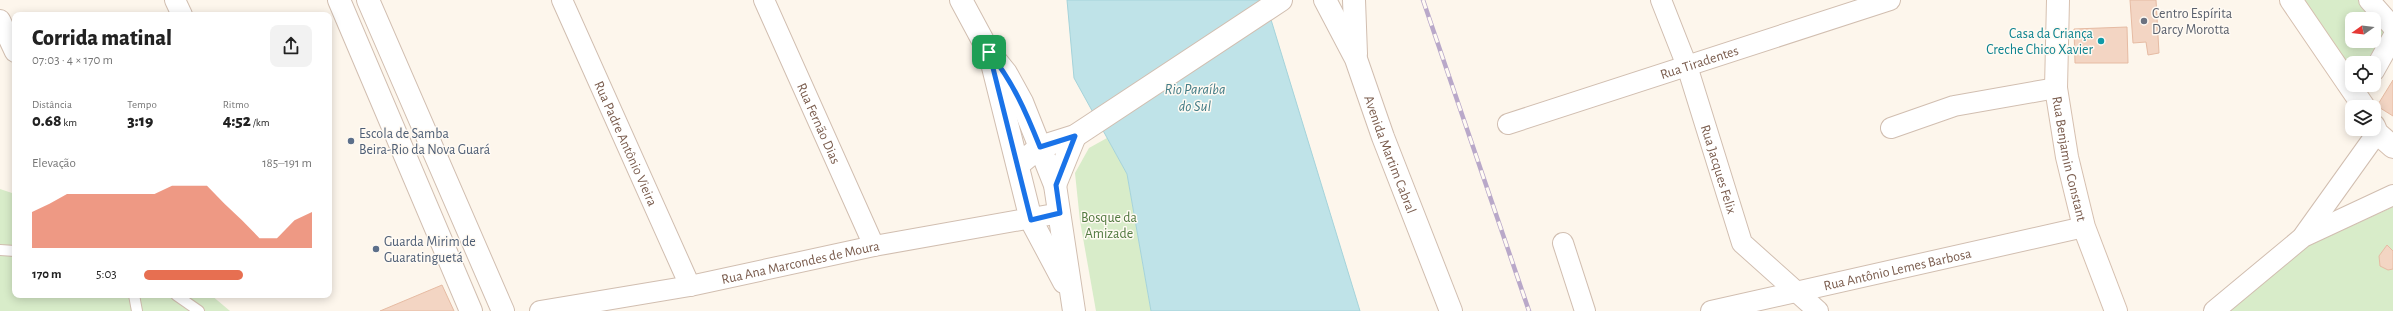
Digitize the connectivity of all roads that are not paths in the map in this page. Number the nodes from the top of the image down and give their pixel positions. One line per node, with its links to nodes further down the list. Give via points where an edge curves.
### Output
1 (175, 0): 15 (street)
2 (339, 0): 49 (street)
3 (368, 0): 50 (street)
4 (562, 0): 42 (street, Rua Padre Antônio Vieira)
5 (764, 0): 39 (street, Rua Fernão Dias)
6 (961, 0): 20 (street)
7 (1281, 0): 28 (street)
8 (1324, 0): 22 (street, Avenida Martim Cabral)
9 (1354, 0): 22 (street)
10 (1661, 0): 23 (street, Rua Jacques Felix)
11 (1890, 0): 23 (street, Rua Tiradentes)
12 (2058, 0): 24 (street, Rua Benjamin Constant)
13 (2291, 0): 25 (street)
14 (2370, 0): 17 (street)
15 (181, 12)
16 (0, 20): 19 (street)
17 (2393, 27)
18 (2393, 37): 21 (street)
19 (12, 46)
20 (989, 52): 30 (street, via 1006,73 1022,102); 31 (street)
21 (2381, 58)
22 (1356, 59): 52 (street, Avenida Martim Cabral, via 1383,137)
23 (1687, 66): 26 (street, Rua Tiradentes); 43 (street, Rua Jacques Felix, via 1742,243)
24 (2056, 88): 27 (street, via 1954,106); 36 (street, Rua Benjamin Constant, via 2067,157)
25 (2363, 97)
26 (1508, 124)
27 (1891, 128)
28 (1081, 131): 30 (street); 32 (street)
29 (2380, 136): 37 (street)
30 (1040, 147): 31 (street); 32 (street)
31 (1018, 165): 35 (street)
32 (1056, 185): 34 (street)
33 (2393, 195): 37 (street)
34 (1060, 213): 35 (street, Rua Ana Marcondes de Moura); 46 (street)
35 (1031, 220): 39 (street, Rua Ana Marcondes de Moura); 46 (street)
36 (2084, 227): 43 (street, Rua Antônio Lemes Barbosa); 56 (street, Rua Benjamin Constant)
37 (2303, 237): 57 (street)
38 (1562, 243): 53 (street)
39 (874, 246): 42 (street, Rua Ana Marcondes de Moura)
40 (0, 250): 41 (lane)
41 (12, 251)
42 (690, 286): 51 (street, Rua Ana Marcondes de Moura)
43 (1795, 291): 54 (street, Rua Antônio Lemes Barbosa); 55 (street, Rua Jacques Felix)
44 (134, 298): 47 (lane)
45 (180, 298): 48 (lane)
46 (1073, 304)
47 (136, 311)
48 (199, 311)
49 (471, 311)
50 (503, 311)
51 (540, 311)
52 (1452, 311)
53 (1585, 311)
54 (1711, 311)
55 (1818, 311)
56 (2116, 311)
57 (2214, 311)

